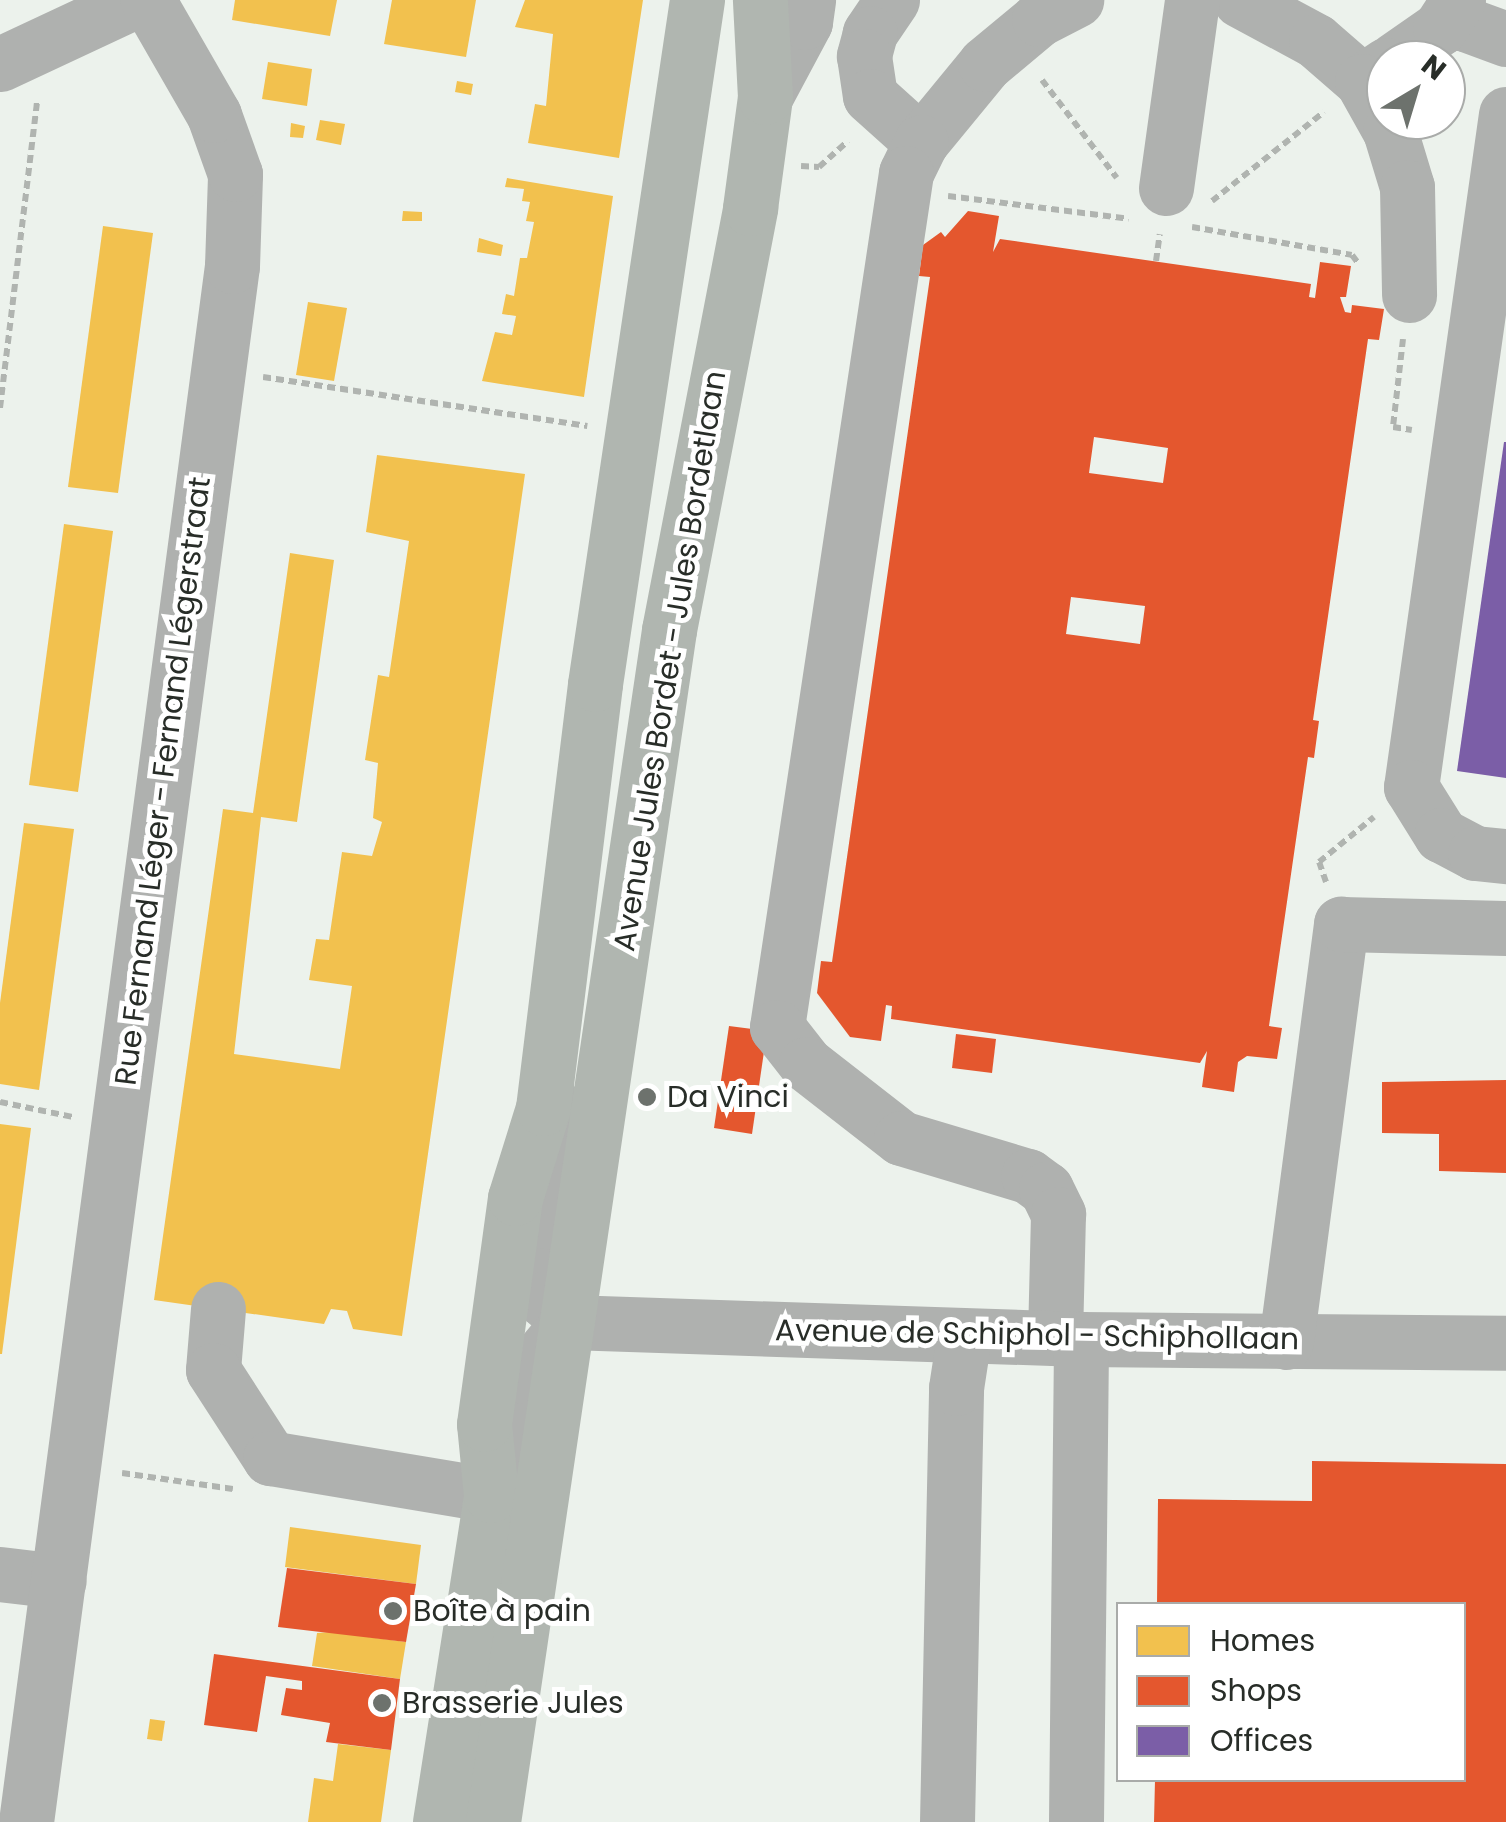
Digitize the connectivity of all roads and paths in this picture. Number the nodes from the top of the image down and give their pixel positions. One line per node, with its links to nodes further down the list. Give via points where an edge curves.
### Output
1 (137, 0): 15 (street)
2 (148, 0): 43 (street, Rue Fernand Léger - Fernand Légerstraat, via 214,115 235,174 232,266)
3 (697, 0): 28 (main road, Avenue Jules Bordet - Jules Bordetlaan)
4 (760, 0): 17 (main road, Avenue Jules Bordet - Jules Bordetlaan)
5 (808, 0): 17 (street, via 804,22)
6 (892, 0): 20 (street, via 867,44 870,96)
7 (1076, 0): 13 (street)
8 (1192, 0): 22 (street)
9 (1240, 0): 14 (street)
10 (1457, 4): 11 (street, via 1465,24); 12 (street)
11 (1506, 39)
12 (1415, 40)
13 (1012, 42): 20 (street); 22 (path)
14 (1366, 62)
15 (20, 75): 27 (path)
16 (1366, 78): 22 (path)
17 (765, 98): 38 (main road, Avenue Jules Bordet - Jules Bordetlaan, via 672,612)
18 (1506, 114): 29 (street)
19 (1393, 140): 25 (street, via 1406,188)
20 (913, 158): 21 (path, via 849,140 819,167); 22 (path, via 932,194); 40 (street, via 778,1027 806,1064 901,1138 1028,1176 1046,1189 1058,1214)
21 (800, 166)
22 (1162, 207): 23 (path); 24 (path, via 1352,255)
23 (1156, 262)
24 (1363, 268)
25 (1407, 308): 29 (path, via 1393,427)
26 (263, 377): 28 (path)
27 (0, 408)
28 (632, 433): 34 (main road, Avenue Jules Bordet - Jules Bordetlaan)
29 (1459, 438): 31 (street, via 1412,787 1441,835 1475,853)
30 (1388, 805): 32 (path, via 1319,862)
31 (1506, 856)
32 (1340, 924): 33 (street); 41 (street)
33 (1506, 928)
34 (554, 1012): 38 (street, Avenue Jules Bordet - Jules Bordetlaan, via 563,1042 561,1090 539,1275 543,1299); 45 (main road, Avenue Jules Bordet - Jules Bordetlaan, via 544,1108 514,1198 487,1405)
35 (0, 1102): 36 (path)
36 (63, 1115)
37 (218, 1309): 45 (street, via 213,1370 270,1458)
38 (568, 1322): 39 (street, Avenue de Schiphol - Schiphollaan); 45 (street, Avenue Jules Bordet - Jules Bordetlaan, via 524,1376 505,1473); 50 (main road, Avenue Jules Bordet - Jules Bordetlaan)
39 (964, 1336): 40 (street, Avenue de Schiphol - Schiphollaan); 51 (street, via 955,1399)
40 (1068, 1339): 41 (street, Avenue de Schiphol - Schiphollaan); 52 (street)
41 (1286, 1342): 42 (street, Avenue de Schiphol - Schiphollaan)
42 (1506, 1343)
43 (74, 1467): 44 (path); 47 (street, Rue Fernand Léger - Fernand Légerstraat)
44 (184, 1482)
45 (491, 1494): 49 (main road, Avenue Jules Bordet - Jules Bordetlaan)
46 (0, 1574): 47 (street)
47 (59, 1581): 48 (street, Rue Fernand Léger - Fernand Légerstraat)
48 (26, 1822)
49 (440, 1822)
50 (494, 1822)
51 (948, 1822)
52 (1076, 1822)

